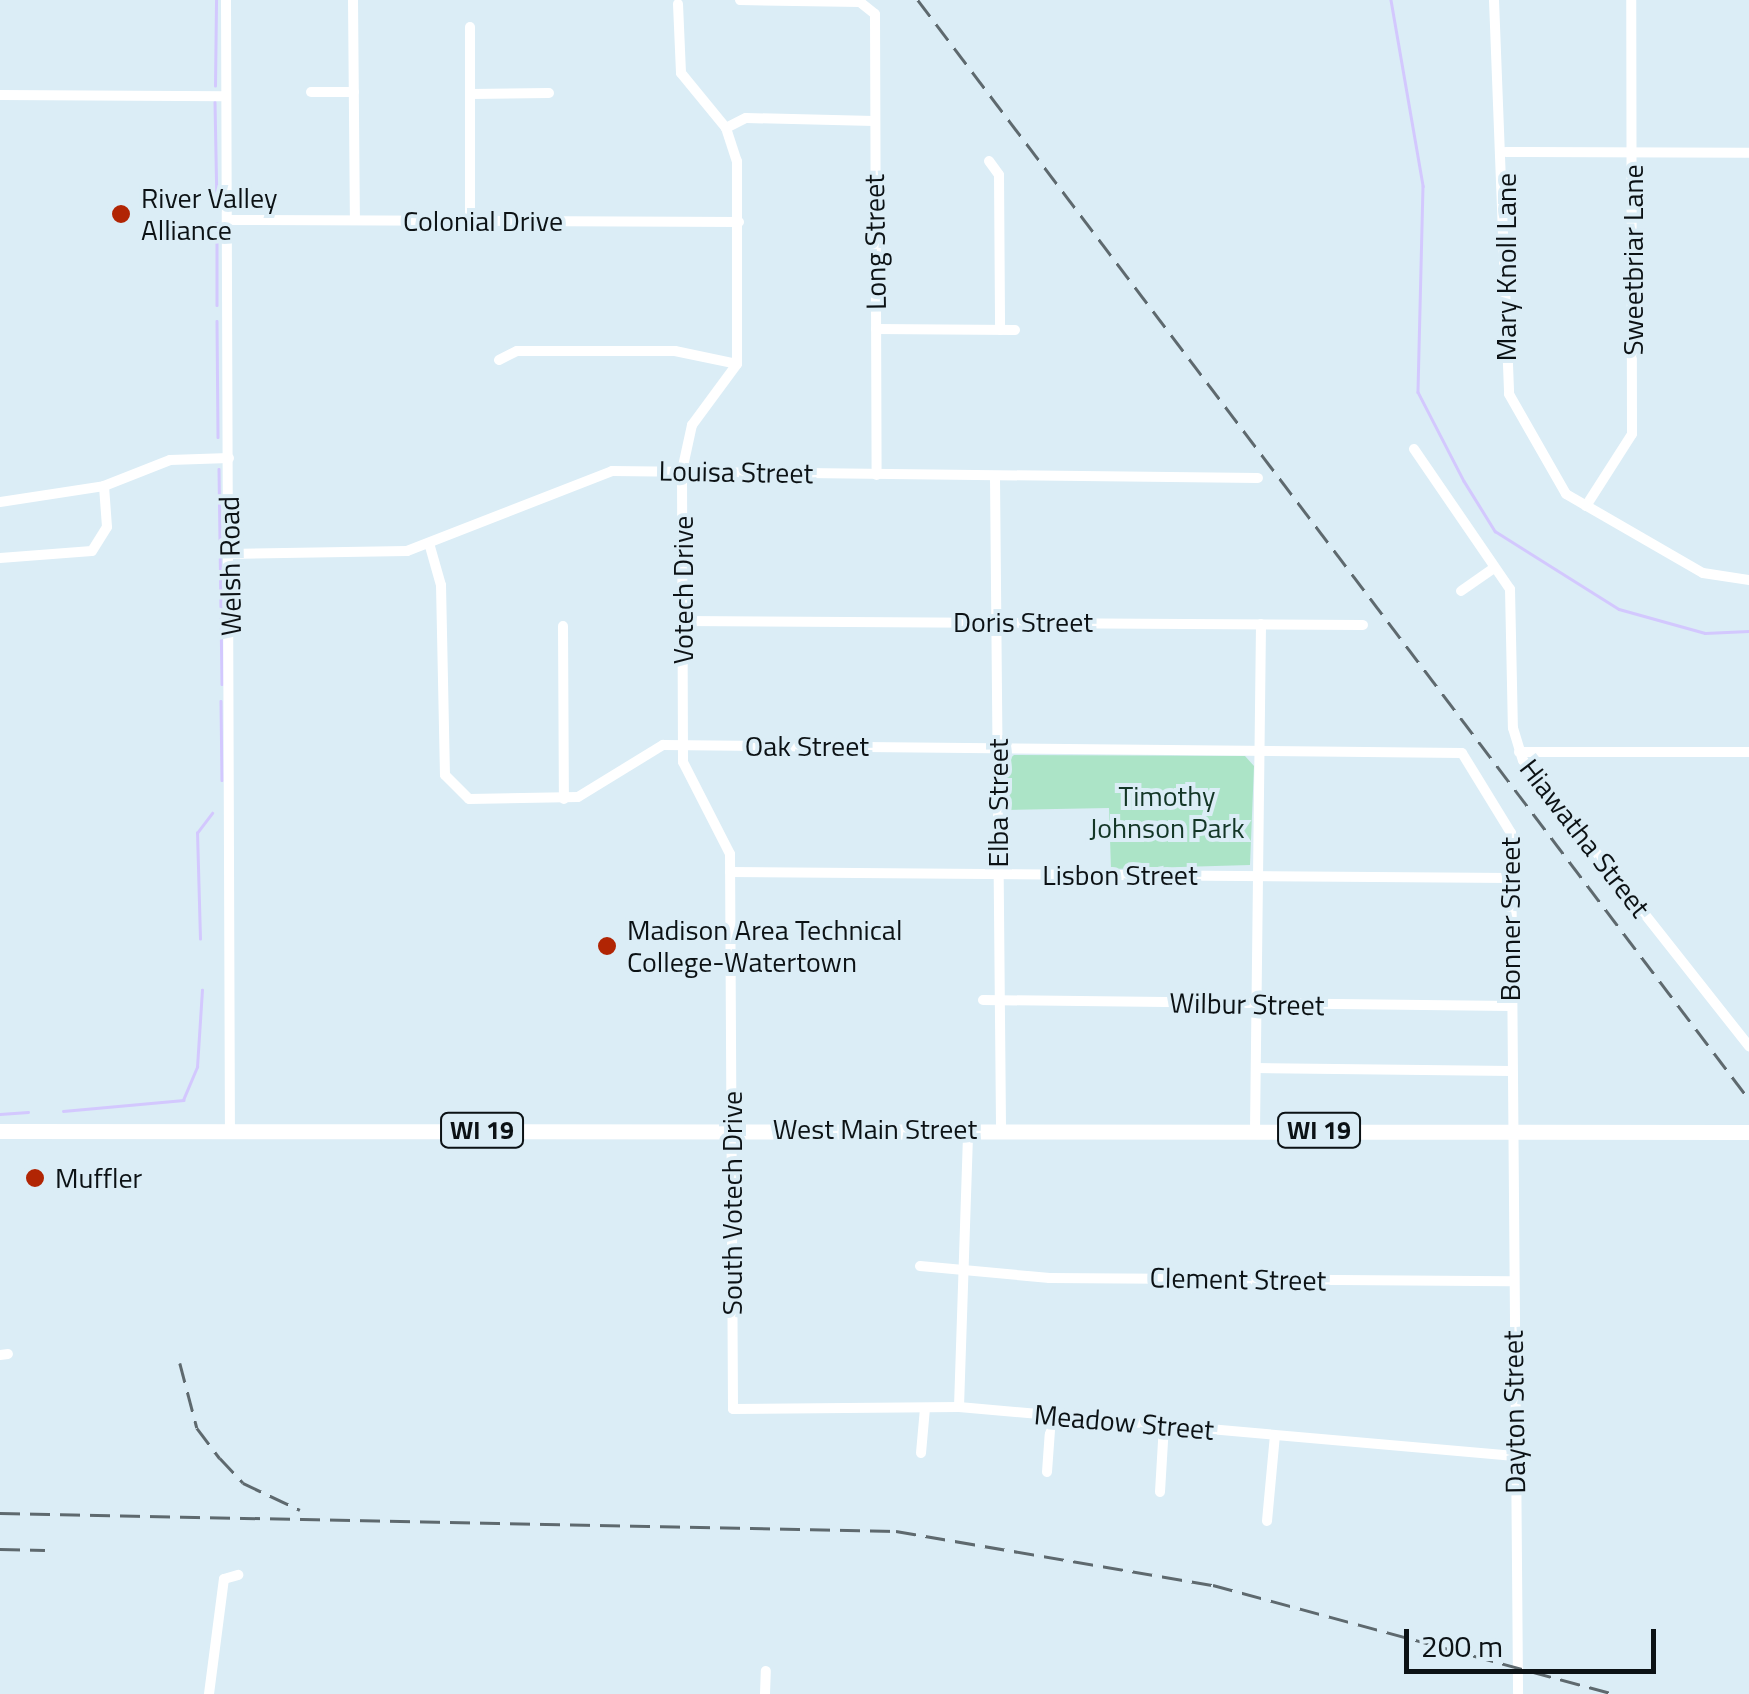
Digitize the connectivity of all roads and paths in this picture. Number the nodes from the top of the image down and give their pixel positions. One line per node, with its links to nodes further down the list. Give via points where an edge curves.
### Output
1 (226, 0): 13 (street, Welsh Road)
2 (354, 0): 9 (street)
3 (740, 0): 14 (street, Long Street, via 874,10)
4 (1494, 0): 16 (street, Mary Knoll Lane)
5 (1632, 0): 17 (street, Sweetbriar Lane)
6 (678, 4): 15 (street, via 681,73)
7 (470, 27): 11 (street)
8 (311, 92): 9 (street)
9 (354, 92): 21 (street)
10 (549, 93): 11 (street)
11 (472, 94): 22 (street)
12 (0, 95): 13 (street)
13 (226, 96): 20 (street, Welsh Road)
14 (874, 120): 15 (street, via 746,118); 24 (street, Long Street)
15 (726, 128): 23 (street)
16 (1506, 152): 17 (street); 37 (street, Mary Knoll Lane, via 1506,384 1561,488)
17 (1634, 152): 18 (street); 37 (street, Sweetbriar Lane, via 1632,434)
18 (1749, 153)
19 (989, 160): 25 (street, via 1000,176)
20 (227, 220): 21 (street, Colonial Drive); 30 (street, Welsh Road)
21 (355, 220): 22 (street, Colonial Drive)
22 (470, 220): 23 (street, Colonial Drive)
23 (738, 222): 28 (street)
24 (876, 329): 25 (street); 32 (street, Long Street)
25 (1000, 330): 26 (street)
26 (1015, 330)
27 (499, 360): 28 (street, via 516,351 675,351)
28 (737, 364): 31 (street, Votech Drive, via 692,424)
29 (1414, 448): 41 (street, Hiawatha Street)
30 (229, 458): 35 (street, via 170,460); 39 (street, Welsh Road)
31 (682, 471): 32 (street, Louisa Street); 38 (street, Louisa Street, via 592,476); 44 (street, Votech Drive)
32 (877, 475): 33 (street, Louisa Street)
33 (995, 478): 34 (street, Louisa Street); 45 (street, Elba Street)
34 (1258, 478)
35 (104, 486): 36 (street); 40 (street, via 107,527 92,551)
36 (0, 502)
37 (1586, 506): 42 (street, Mary Knoll Lane, via 1703,572)
38 (429, 543): 39 (street, Louisa Street, via 390,554); 55 (street, via 441,585 448,784 469,800)
39 (230, 554): 72 (street, Welsh Road)
40 (0, 558)
41 (1494, 568): 43 (street); 53 (street, Hiawatha Street, via 1516,615)
42 (1749, 580)
43 (1462, 591)
44 (684, 620): 45 (street, Doris Street); 49 (street, Votech Drive)
45 (996, 622): 46 (street, Doris Street); 51 (street, Elba Street)
46 (1261, 624): 47 (street, Doris Street); 50 (street)
47 (1363, 625)
48 (564, 626): 55 (street)
49 (685, 745): 51 (street, Oak Street); 55 (street, Oak Street, via 652,748); 56 (street, Votech Drive, via 690,788 728,844)
50 (1260, 746): 51 (street, Oak Street); 52 (street, Oak Street); 58 (street)
51 (997, 747): 57 (street, Elba Street)
52 (1432, 750): 59 (street, Bonner Street, via 1462,752 1505,814)
53 (1518, 752): 54 (street); 65 (street, Hiawatha Street)
54 (1749, 752)
55 (564, 800)
56 (730, 872): 57 (street, Lisbon Street); 60 (street, Votech Drive)
57 (998, 875): 58 (street, Lisbon Street); 62 (street, Elba Street)
58 (1258, 876): 59 (street, Lisbon Street); 63 (street)
59 (1511, 878): 64 (street, Bonner Street)
60 (732, 996): 68 (street, South Votech Drive)
61 (983, 1000): 62 (street, Wilbur Street)
62 (999, 1000): 63 (street, Wilbur Street); 70 (street, Elba Street)
63 (1258, 1004): 64 (street, Wilbur Street); 66 (street)
64 (1511, 1006): 67 (street, Bonner Street)
65 (1749, 1046)
66 (1256, 1068): 67 (street); 71 (street)
67 (1511, 1071): 73 (street, Bonner Street)
68 (733, 1129): 69 (main road, West Main Street / WI 19); 72 (main road, West Main Street / WI 19); 81 (street, South Votech Drive)
69 (968, 1129): 70 (main road, West Main Street / WI 19); 77 (street)
70 (1001, 1130): 71 (main road, West Main Street / WI 19)
71 (1255, 1130): 73 (main road, West Main Street / WI 19)
72 (230, 1131): 74 (main road, West Main Street / WI 19)
73 (1510, 1131): 75 (main road, West Main Street / WI 19); 78 (street, Dayton Street)
74 (0, 1132)
75 (1749, 1132)
76 (920, 1266): 77 (street, Clement Street)
77 (964, 1274): 78 (street, Clement Street); 79 (street)
78 (1511, 1280): 86 (street, Dayton Street)
79 (960, 1407): 80 (street, Meadow Street); 82 (street, Meadow Street)
80 (925, 1408): 81 (street, Meadow Street); 85 (street)
81 (733, 1409)
82 (1052, 1416): 83 (street, Meadow Street); 87 (street)
83 (1164, 1425): 84 (street, Meadow Street); 88 (street)
84 (1275, 1435): 86 (street, Meadow Street); 89 (street)
85 (921, 1453)
86 (1516, 1456): 94 (street, Dayton Street)
87 (1046, 1472)
88 (1160, 1492)
89 (1267, 1521)
90 (238, 1575): 92 (street, via 224,1579)
91 (766, 1671): 93 (street)
92 (209, 1694)
93 (765, 1694)
94 (1518, 1694)

